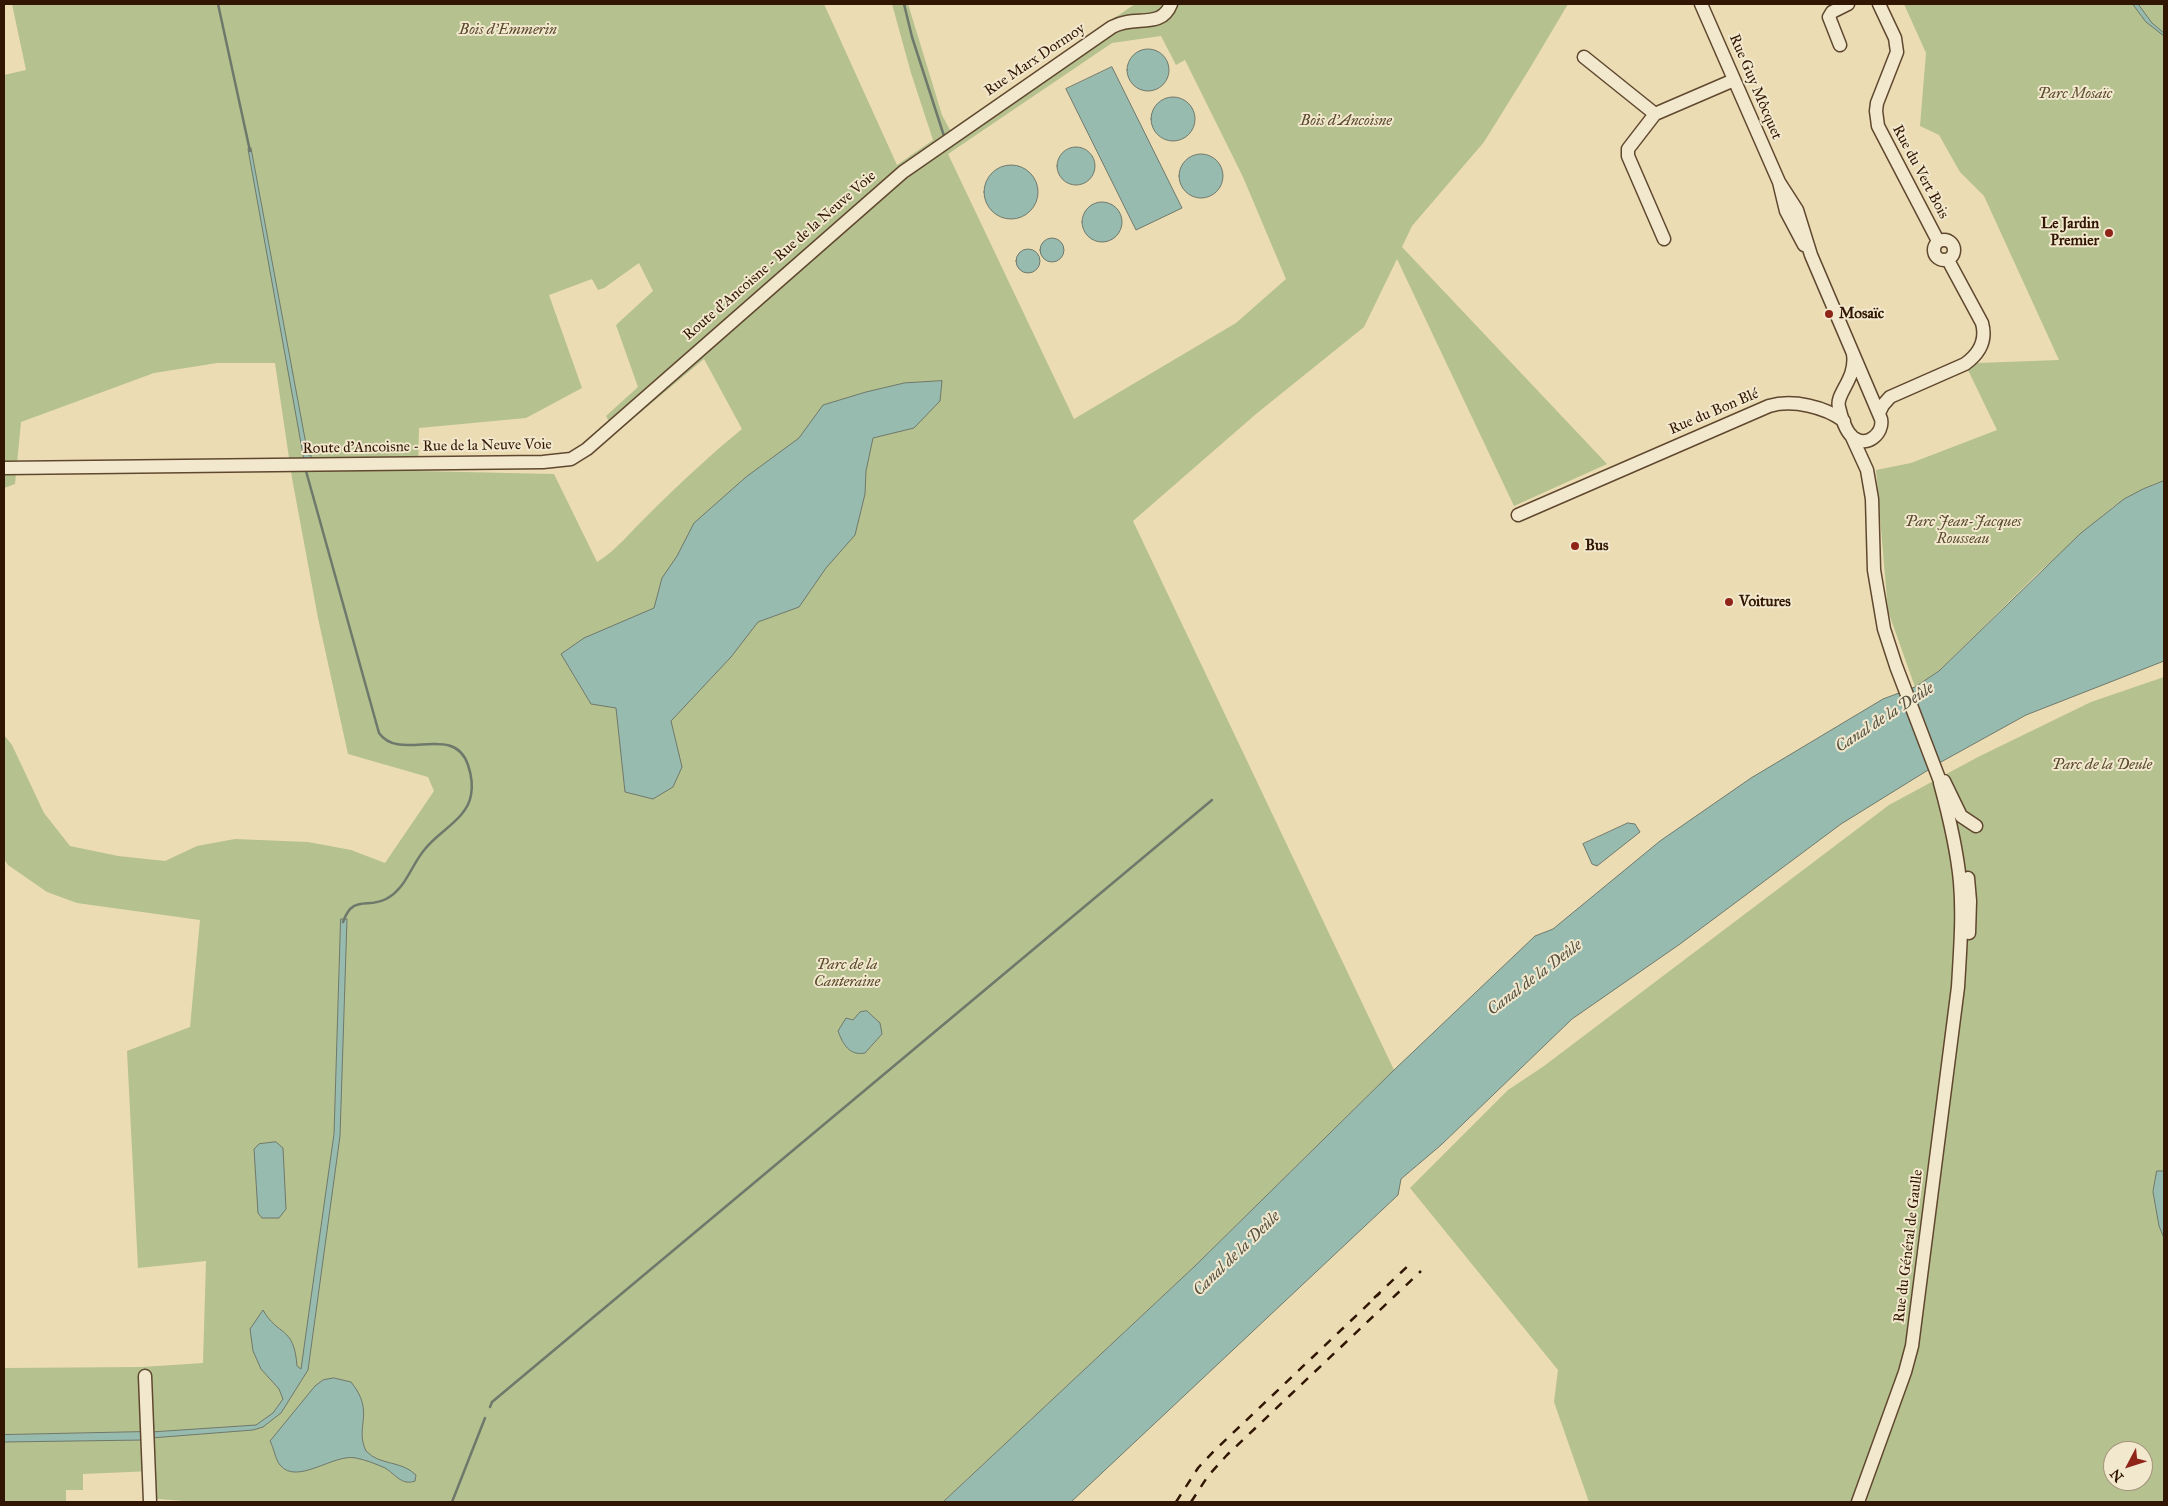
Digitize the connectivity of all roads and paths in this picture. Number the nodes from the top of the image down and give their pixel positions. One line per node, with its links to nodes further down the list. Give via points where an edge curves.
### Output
1 (1171, 4): 9 (street, Rue Marx Dormoy, via 1167,12 1156,20 1129,20 1112,27)
2 (1701, 4): 7 (street, Rue Guy Môcquet)
3 (1848, 4): 5 (street, via 1829,17)
4 (1879, 4): 14 (street, Rue du Vert Bois, via 1895,38 1897,52 1877,103 1878,126 1938,241 1952,244 1954,253 1948,260 1982,324 1984,335 1975,356 1965,364)
5 (1840, 45)
6 (1584, 56): 8 (street)
7 (1734, 80): 8 (street); 11 (street, Rue Guy Môcquet, via 1778,182 1797,210 1811,255)
8 (1655, 114): 10 (street, via 1627,153)
9 (944, 142): 20 (street, Route d'Ancoisne - Rue de la Neuve Voie, via 895,178 587,449 571,459 543,462)
10 (1664, 239)
11 (1853, 354): 12 (street, Rue Guy Môcquet); 13 (street, via 1854,368)
12 (1870, 391): 13 (street, via 1858,385); 14 (street); 16 (street)
13 (1843, 392): 15 (street); 17 (street, via 1838,404)
14 (1890, 397): 16 (street)
15 (1812, 407): 17 (street, Rue du Bon Blé); 22 (street, Rue du Bon Blé, via 1783,403 1769,406)
16 (1879, 413): 19 (street, via 1882,425)
17 (1844, 421): 18 (street)
18 (1851, 435): 19 (street, via 1860,441); 21 (street)
19 (1874, 437): 21 (street)
20 (4, 468)
21 (1867, 470): 24 (street, via 1872,499 1877,594 1884,629)
22 (1518, 515)
23 (1892, 632): 24 (street)
24 (1898, 664): 25 (street)
25 (1942, 783): 26 (street, via 1961,816); 29 (street, Rue du Général de Gaulle, via 1959,830 1968,880 1970,924 1967,950 1958,987 1912,1346)
26 (1976, 826)
27 (145, 1376): 28 (street)
28 (150, 1502)
29 (1858, 1502)

